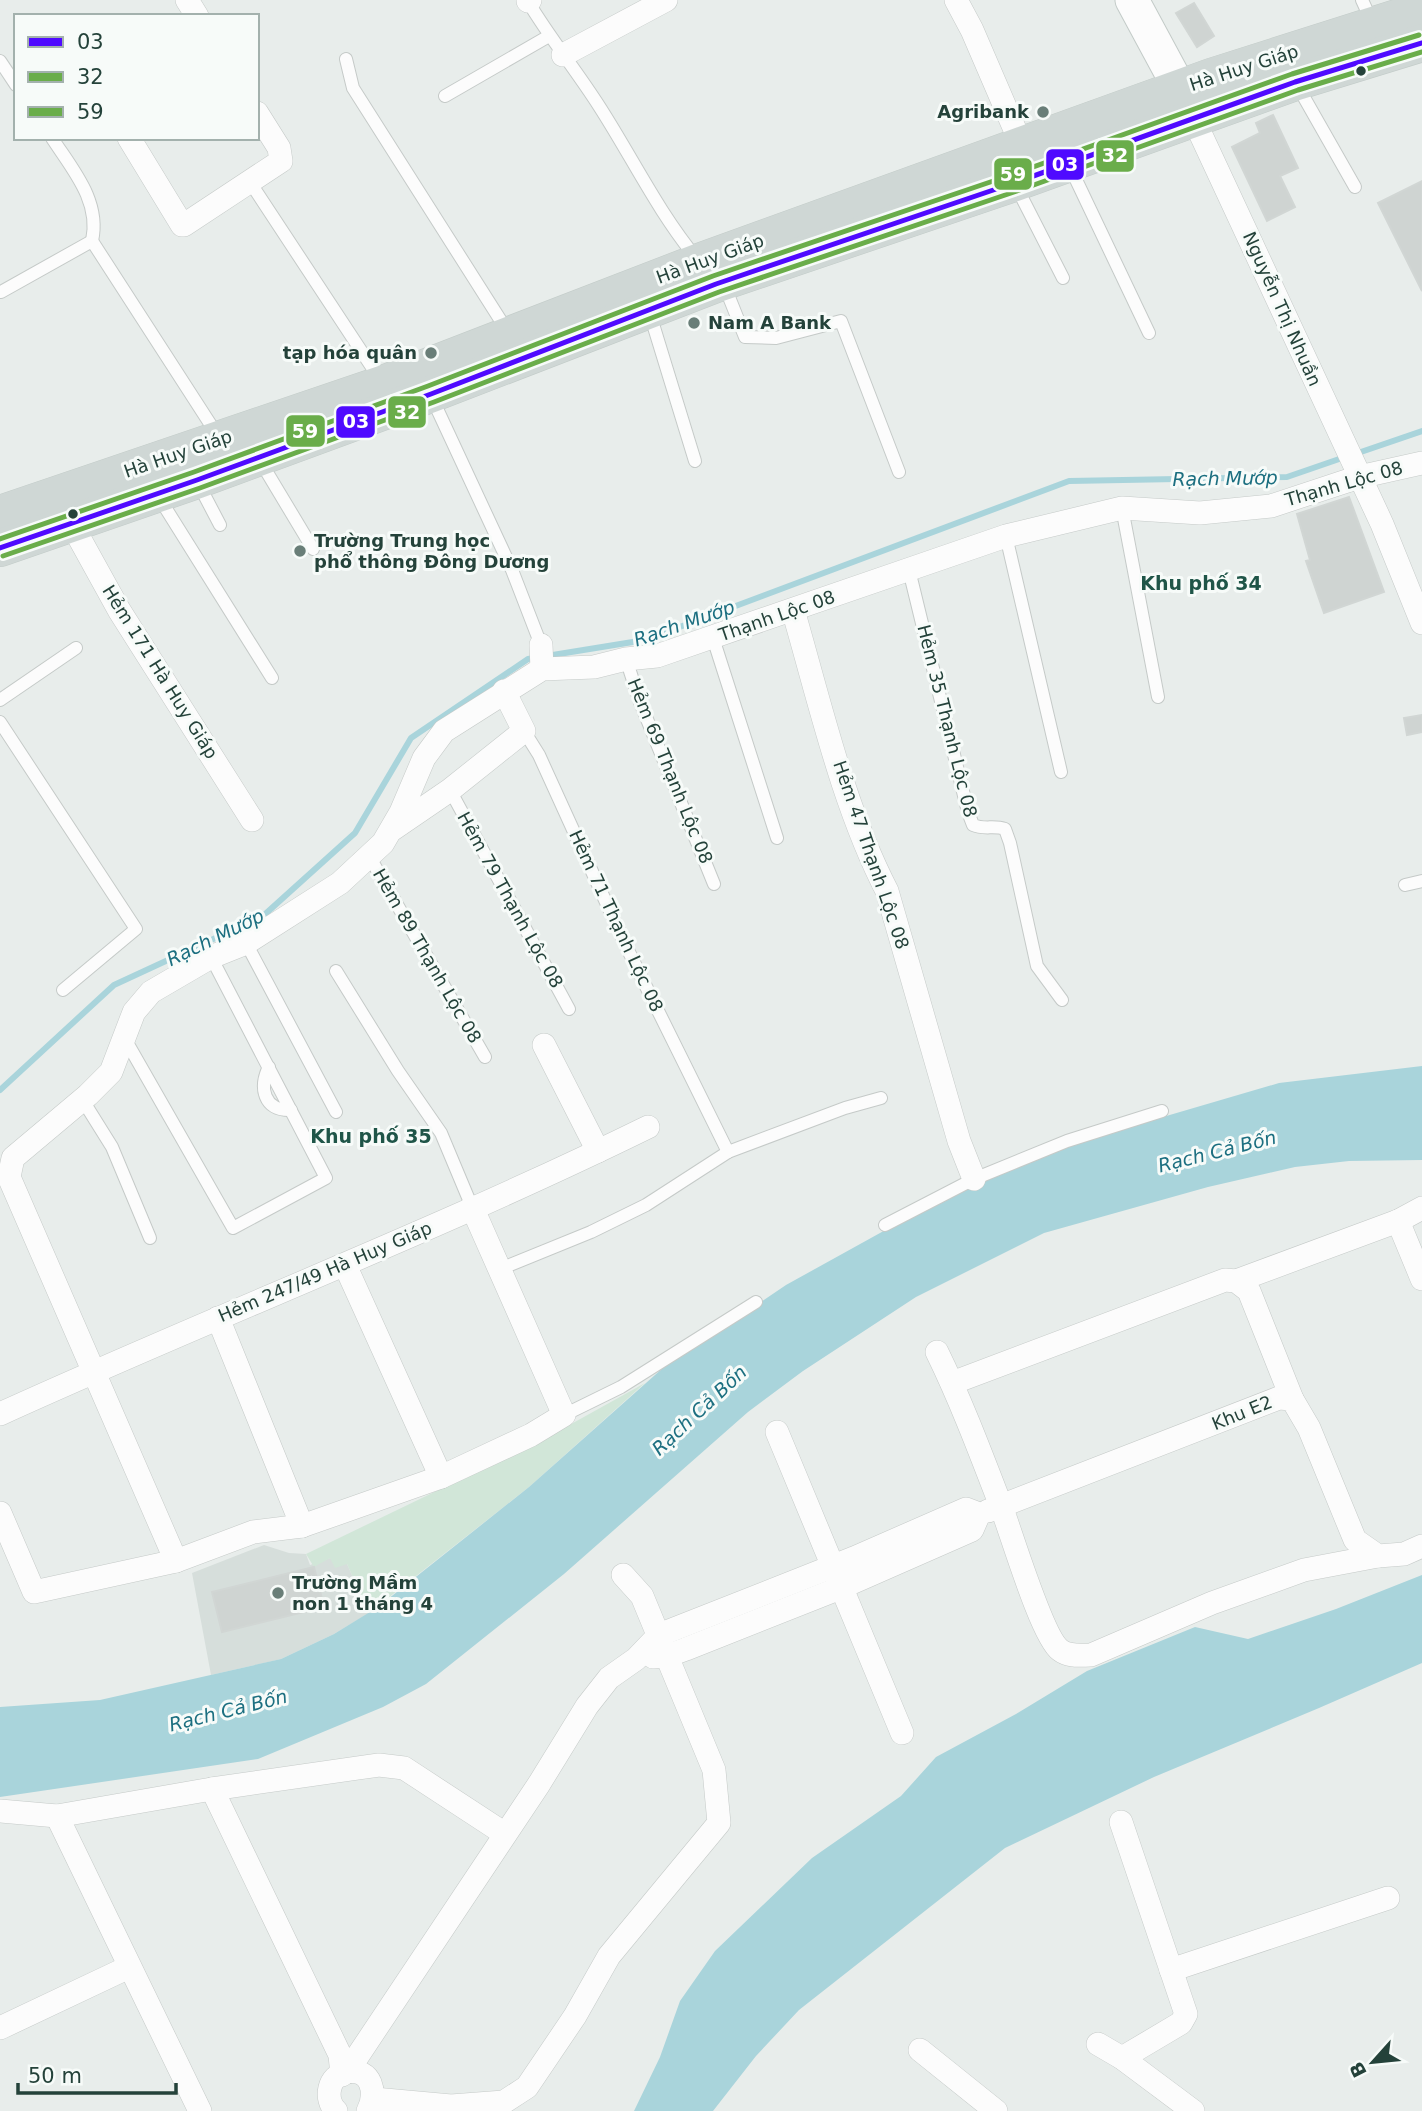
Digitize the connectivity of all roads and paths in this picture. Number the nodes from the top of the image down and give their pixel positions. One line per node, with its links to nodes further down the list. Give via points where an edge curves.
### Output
1 (528, 0): 8 (lane)
2 (666, 0): 8 (street)
3 (956, 0): 18 (street)
4 (1132, 0): 14 (street, Nguyễn Thị Nhuần)
5 (1422, 10): 6 (main road, Hà Huy Giáp)
6 (1368, 13): 14 (main road, Hà Huy Giáp)
7 (1422, 43): 12 (main road, Hà Huy Giáp)
8 (556, 45): 13 (lane); 24 (lane, via 599,105 679,237)
9 (346, 59): 29 (lane, via 353,88)
10 (0, 61): 11 (lane)
11 (14, 82)
12 (1295, 82): 14 (main road, Hà Huy Giáp); 22 (lane)
13 (445, 96)
14 (1186, 104): 18 (main road, Hà Huy Giáp); 19 (main road, Hà Huy Giáp); 37 (street, Nguyễn Thị Nhuần)
15 (259, 116): 20 (street, via 282,157)
16 (53, 140): 23 (lane, via 82,184 95,215)
17 (130, 140): 20 (street, via 182,225)
18 (1022, 146): 24 (main road, Hà Huy Giáp)
19 (1068, 163): 21 (main road, Hà Huy Giáp); 28 (lane)
20 (250, 182): 30 (lane)
21 (1014, 183): 24 (main road, Hà Huy Giáp); 25 (lane)
22 (1355, 187)
23 (92, 241): 26 (lane); 32 (lane)
24 (708, 273): 27 (main road, Hà Huy Giáp); 29 (main road, Hà Huy Giáp); 36 (lane, via 729,297 745,337 776,338 841,321)
25 (1063, 278)
26 (1, 292)
27 (649, 311): 31 (main road, Hà Huy Giáp); 34 (lane)
28 (1149, 333)
29 (510, 335): 30 (main road, Hà Huy Giáp)
30 (383, 384): 32 (main road, Hà Huy Giáp)
31 (431, 394): 33 (main road, Hà Huy Giáp); 52 (lane, via 512,570)
32 (220, 439): 41 (main road, Hà Huy Giáp)
33 (257, 456): 38 (main road, Hà Huy Giáp); 46 (lane)
34 (695, 461)
35 (1422, 463): 37 (street, Thạnh Lộc 08)
36 (899, 472)
37 (1359, 477): 40 (street, Thạnh Lộc 08, via 1271,506 1200,513); 49 (street, Nguyễn Thị Nhuần)
38 (197, 480): 39 (main road, Hà Huy Giáp); 43 (lane)
39 (156, 493): 42 (main road, Hà Huy Giáp); 54 (lane)
40 (1122, 508): 44 (street, Thạnh Lộc 08); 56 (lane)
41 (0, 514)
42 (71, 523): 45 (main road, Hà Huy Giáp); 62 (street, Hẻm 171 Hà Huy Giáp, via 119,610)
43 (220, 525)
44 (1006, 536): 47 (street, Thạnh Lộc 08); 60 (lane)
45 (0, 548)
46 (313, 549)
47 (909, 570): 48 (street, Thạnh Lộc 08); 73 (lane, Hẻm 35 Thạnh Lộc 08, via 968,812 973,825 981,829 1005,829 1037,966)
48 (793, 610): 50 (street, Thạnh Lộc 08); 85 (street, Hẻm 47 Thạnh Lộc 08, via 848,795 887,891)
49 (1422, 623)
50 (713, 638): 53 (street, Thạnh Lộc 08, via 657,656); 64 (lane)
51 (76, 648): 57 (lane)
52 (542, 659): 53 (street, Thạnh Lộc 08, via 594,667); 55 (street, Thạnh Lộc 08)
53 (626, 659): 67 (lane, Hẻm 69 Thạnh Lộc 08)
54 (272, 678)
55 (504, 691): 59 (street, Hẻm 71 Thạnh Lộc 08); 63 (street, Thạnh Lộc 08, via 444,731 424,758)
56 (1157, 697)
57 (0, 700)
58 (0, 722): 72 (lane, via 136,929)
59 (524, 731): 61 (street); 84 (lane, Hẻm 71 Thạnh Lộc 08, via 540,755 625,944)
60 (1061, 772)
61 (450, 790): 63 (street); 74 (lane, Hẻm 79 Thạnh Lộc 08)
62 (252, 820)
63 (390, 830): 65 (street, Thạnh Lộc 08)
64 (777, 838)
65 (369, 856): 69 (street, Thạnh Lộc 08, via 340,883); 77 (lane, Hẻm 89 Thạnh Lộc 08)
66 (1422, 881): 68 (lane)
67 (714, 884)
68 (1405, 885)
69 (246, 943): 70 (street, Thạnh Lộc 08); 81 (lane)
70 (211, 957): 75 (street, Thạnh Lộc 08, via 151,992 134,1012); 75 (lane, via 326,1178 233,1228)
71 (336, 971): 86 (lane, via 441,1133)
72 (63, 990)
73 (1062, 1000)
74 (569, 1009)
75 (125, 1039): 79 (street, Thạnh Lộc 08, via 111,1072)
76 (544, 1045): 83 (street)
77 (485, 1057)
78 (881, 1098): 84 (lane)
79 (82, 1099): 90 (lane, via 112,1147); 98 (street, Thạnh Lộc 08, via 13,1158 9,1177)
80 (1161, 1111): 85 (lane, via 1068,1141)
81 (336, 1112)
82 (648, 1127): 83 (street, Hẻm 247/49 Hà Huy Giáp)
83 (598, 1151): 86 (street, Hẻm 247/49 Hà Huy Giáp)
84 (728, 1152): 92 (lane, via 646,1205)
85 (974, 1179): 89 (lane)
86 (472, 1207): 91 (street, Hẻm 247/49 Hà Huy Giáp); 92 (street)
87 (1422, 1208): 88 (street)
88 (1398, 1221): 93 (street); 94 (street)
89 (885, 1224)
90 (150, 1238)
91 (345, 1265): 96 (street, Hẻm 247/49 Hà Huy Giáp); 104 (street)
92 (500, 1269): 102 (street)
93 (1422, 1279)
94 (1236, 1281): 99 (street, via 1224,1280); 100 (street, via 1249,1290)
95 (756, 1302): 102 (lane, via 621,1387)
96 (218, 1318): 98 (street, Hẻm 247/49 Hà Huy Giáp); 107 (street)
97 (937, 1352): 99 (street)
98 (92, 1371): 101 (street, Hẻm 247/49 Hà Huy Giáp); 110 (street)
99 (952, 1383): 105 (street)
100 (1292, 1399): 105 (street, Khu E2, via 1279,1398); 109 (street, Khu E2, via 1309,1427 1355,1540)
101 (0, 1414)
102 (564, 1415): 104 (street)
103 (777, 1432): 112 (street)
104 (441, 1477): 107 (street)
105 (1001, 1506): 109 (street, via 1043,1624 1058,1649 1072,1656 1091,1655 1304,1570); 112 (street, Khu E2, via 979,1514 972,1530)
106 (0, 1513): 110 (street, via 34,1592)
107 (302, 1526): 110 (street, via 253,1532)
108 (1422, 1546): 109 (street, via 1404,1554)
109 (1378, 1556)
110 (176, 1561)
111 (623, 1576): 113 (street, via 642,1596)
112 (836, 1577): 113 (street); 114 (street)
113 (663, 1645): 119 (street, via 609,1678); 128 (street, via 714,1770 719,1823 609,1956 527,2087 503,2102)
114 (902, 1733)
115 (212, 1789): 117 (street); 119 (street, via 379,1765 404,1768); 127 (street)
116 (0, 1811): 117 (street)
117 (57, 1816): 121 (street)
118 (1121, 1822): 122 (street)
119 (505, 1834): 127 (street)
120 (1388, 1899): 122 (street)
121 (129, 1967): 123 (street); 130 (street)
122 (1171, 1970): 126 (street, via 1186,2014 1181,2023)
123 (0, 2028)
124 (1098, 2044): 126 (street)
125 (920, 2050): 131 (street)
126 (1122, 2058): 132 (street)
127 (345, 2073): 128 (street, via 362,2074 372,2085); 129 (street, via 335,2078 328,2091)
128 (371, 2105)
129 (328, 2109)
130 (200, 2111)
131 (996, 2111)
132 (1193, 2111)

